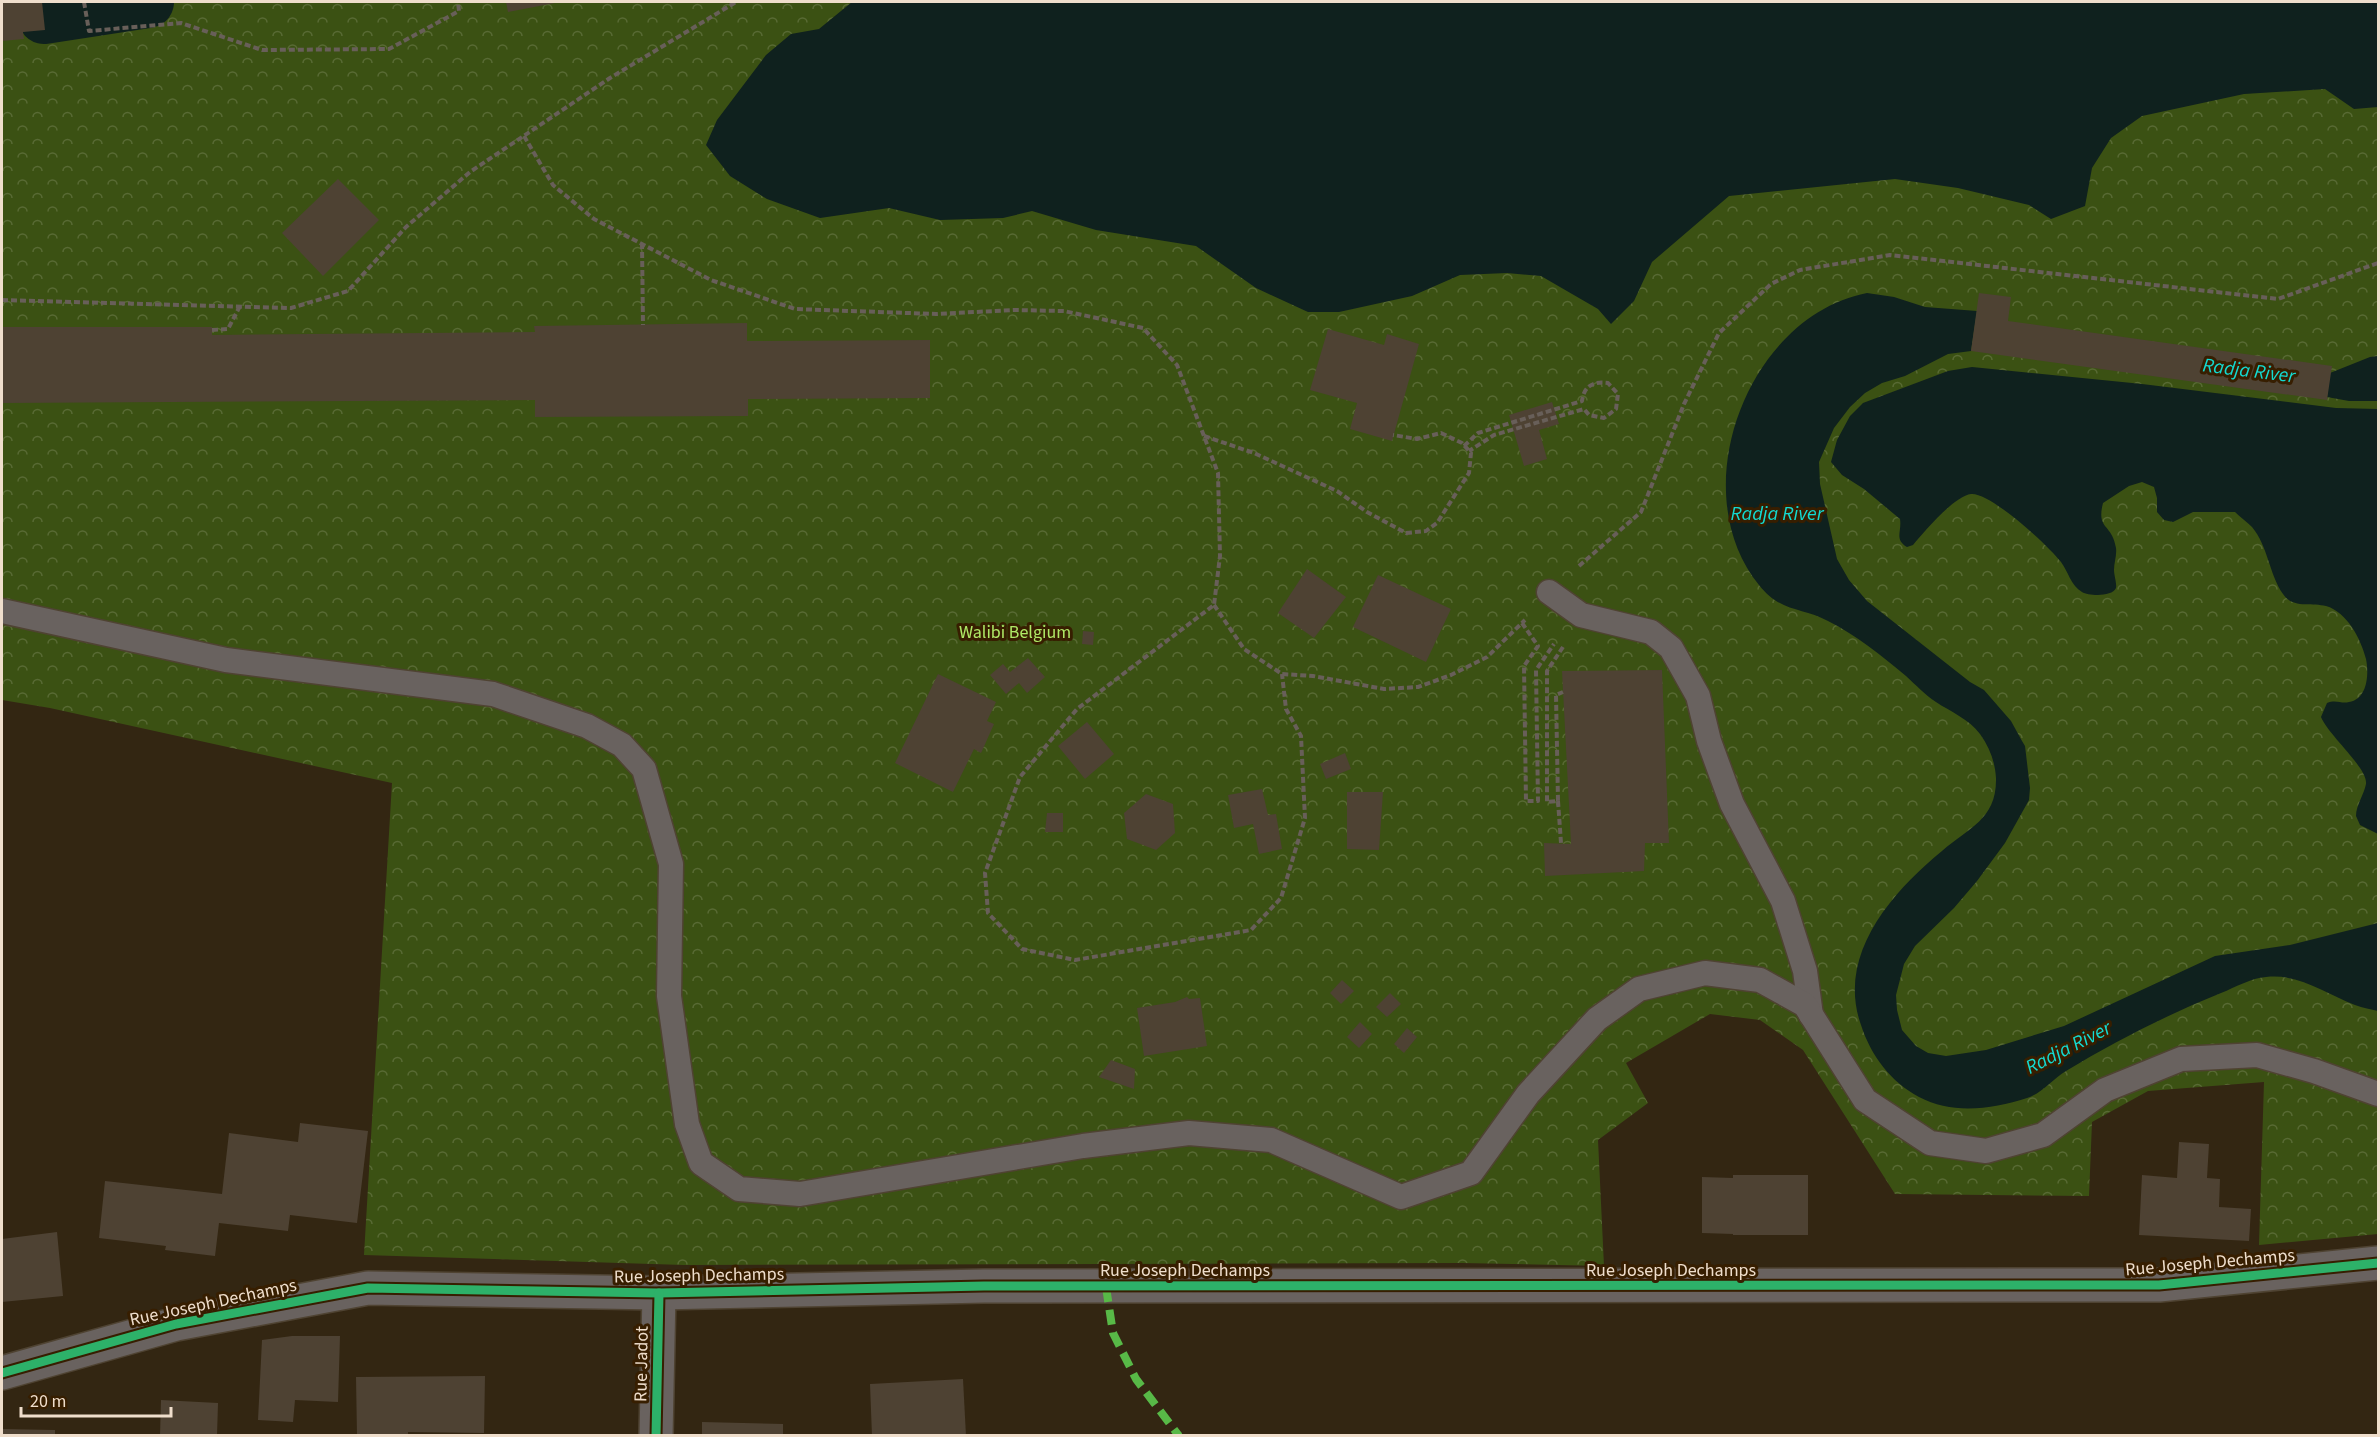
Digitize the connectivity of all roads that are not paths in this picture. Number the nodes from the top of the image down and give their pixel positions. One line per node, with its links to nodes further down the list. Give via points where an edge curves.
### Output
1 (1549, 592): 3 (lane, via 1581,615 1650,633 1671,648 1698,696 1709,741 1732,804 1783,901 1805,971)
2 (2, 611): 3 (lane, via 226,660 493,694 587,726 622,745 644,769 671,864 669,996 687,1125 701,1163 739,1189 800,1194 1083,1146 1189,1133 1271,1140 1401,1197 1471,1173 1536,1085 1597,1019 1639,989 1705,973 1760,980 1804,1005)
3 (1811, 1015): 4 (lane, via 1865,1100 1930,1143 1986,1151 2043,1135 2105,1090 2181,1059 2257,1055)
4 (2379, 1094)
5 (2379, 1263): 6 (street, Rue Joseph Dechamps, via 2159,1285 984,1286)
6 (659, 1293): 7 (street, Rue Joseph Dechamps, via 368,1288 176,1324); 8 (street, Rue Jadot)
7 (2, 1372)
8 (656, 1436)

